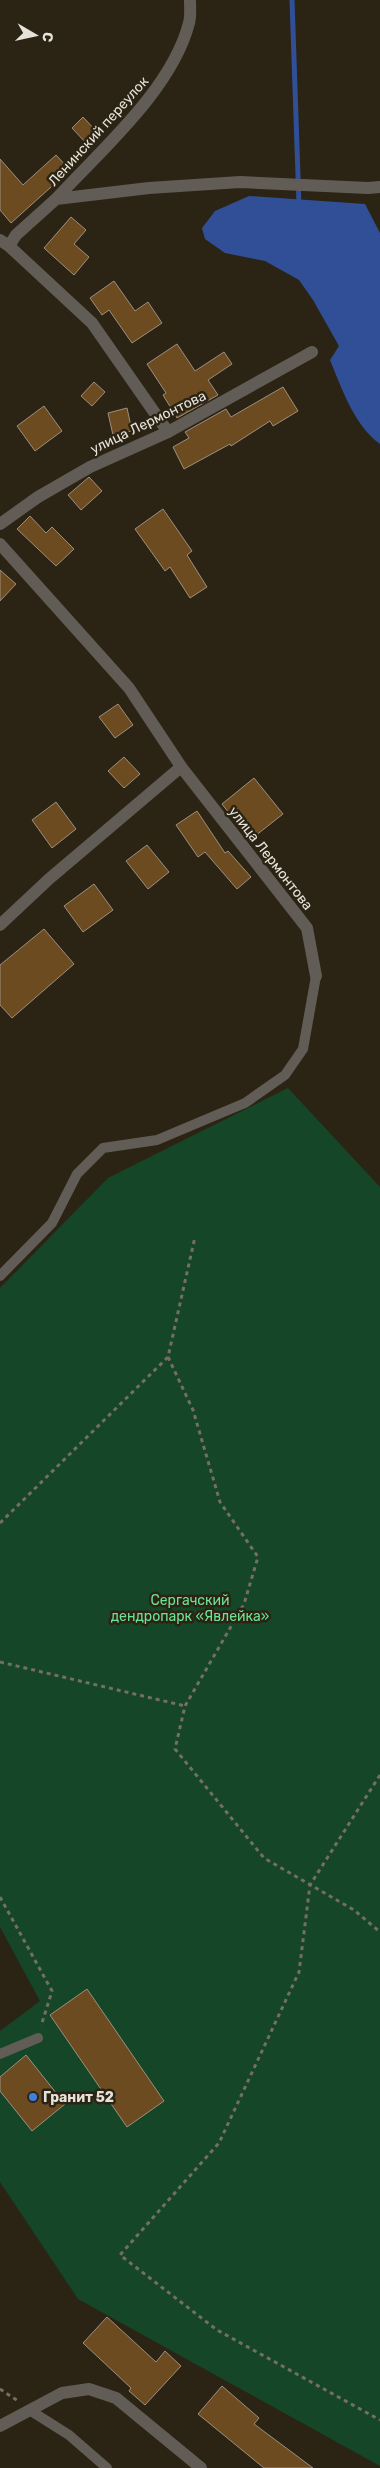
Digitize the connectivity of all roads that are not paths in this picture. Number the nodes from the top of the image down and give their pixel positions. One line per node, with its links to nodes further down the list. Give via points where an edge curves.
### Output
1 (190, 0): 3 (street, Ленинский переулок, via 190,21 179,52 158,89)
2 (380, 187): 3 (street, via 240,182)
3 (56, 199): 4 (street, Ленинский переулок)
4 (5, 243): 6 (street, via 92,323)
5 (312, 352): 6 (street, улица Лермонтова)
6 (168, 432): 7 (street, улица Лермонтова, via 90,467)
7 (0, 524)
8 (0, 544): 9 (street, улица Лермонтова, via 129,688)
9 (181, 767): 10 (street); 11 (street, улица Лермонтова, via 307,928)
10 (0, 925)
11 (316, 976): 12 (lane, via 303,1049 285,1075 245,1103 157,1140 103,1148 77,1174 52,1223)
12 (0, 1276)
13 (38, 2038): 14 (lane)
14 (0, 2054)
15 (31, 2411): 16 (street); 17 (lane, via 69,2435); 18 (street, via 62,2393 89,2388 116,2398)
16 (0, 2426)
17 (107, 2468)
18 (201, 2468)

